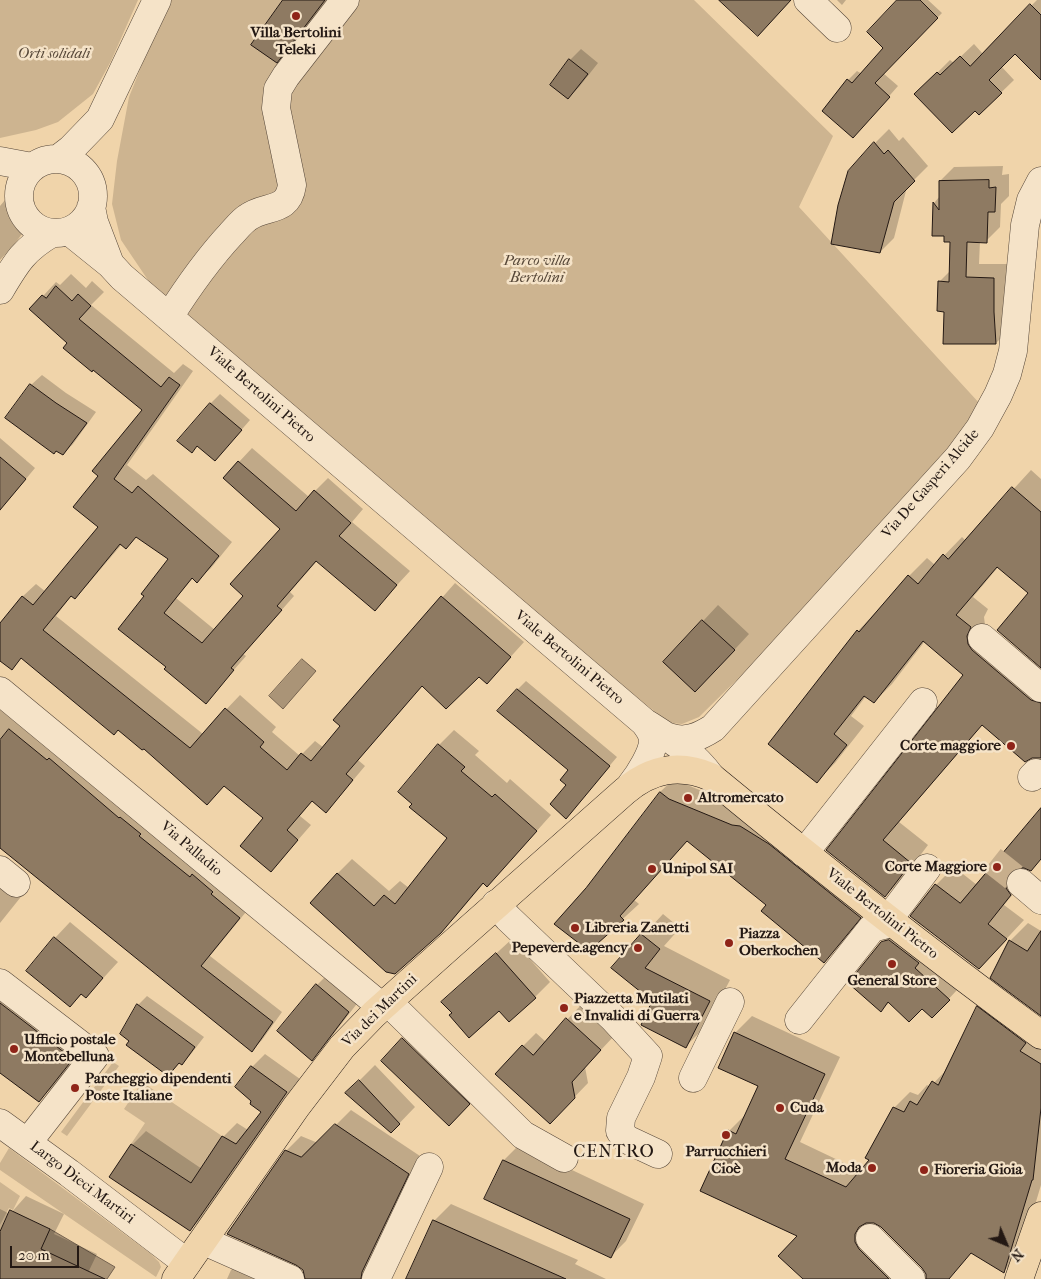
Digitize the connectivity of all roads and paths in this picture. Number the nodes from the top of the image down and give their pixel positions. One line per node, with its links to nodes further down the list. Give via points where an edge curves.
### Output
1 (157, 0): 5 (street)
2 (344, 0): 17 (street, via 278,89 276,108 292,185 291,194 278,206 247,217 194,277)
3 (808, 0): 4 (street)
4 (837, 28)
5 (100, 118): 6 (street); 9 (street, via 91,147)
6 (58, 159): 8 (street); 9 (street, via 77,166)
7 (0, 162): 8 (street)
8 (32, 167): 11 (street, via 24,176)
9 (89, 180): 12 (street, via 93,198)
10 (1041, 181): 23 (street, Via De Gasperi Alcide, via 1031,200 1025,225 1013,351 1007,374 980,428 958,458)
11 (15, 201): 13 (street, via 43,231); 14 (street, via 25,238)
12 (91, 207): 13 (street, via 79,225); 15 (street, Viale Bertolini Pietro)
13 (60, 232): 14 (street, via 34,244); 15 (street, Viale Bertolini Pietro)
14 (16, 263): 16 (street)
15 (110, 264): 17 (street, Viale Bertolini Pietro)
16 (0, 290)
17 (169, 317): 22 (street, Viale Bertolini Pietro)
18 (982, 638): 19 (street)
19 (1041, 688)
20 (0, 691): 33 (street, Via Palladio)
21 (923, 702): 27 (street)
22 (644, 722): 24 (street, Viale Bertolini Pietro); 26 (street, Via dei Martini, via 653,741)
23 (709, 730): 24 (street, Via De Gasperi Alcide, via 690,739); 25 (street, Via De Gasperi Alcide, via 702,750)
24 (669, 737): 25 (street, Viale Bertolini Pietro, via 697,759)
25 (711, 777): 26 (main road, Via dei Martini, via 696,772 665,771 640,779); 27 (main road, Viale Bertolini Pietro)
26 (632, 786): 29 (main road, Via dei Martini)
27 (804, 853): 30 (main road, Viale Bertolini Pietro)
28 (927, 868): 30 (street)
29 (496, 904): 33 (main road, Via dei Martini); 39 (street, via 648,1056 621,1118 620,1131 626,1139)
30 (889, 919): 34 (street, via 884,925 872,928); 35 (main road, Viale Bertolini Pietro)
31 (0, 983): 38 (street, via 95,1056)
32 (730, 1002): 36 (street)
33 (389, 1009): 40 (street, via 523,1135); 45 (main road, Via dei Martini, via 342,1047 320,1074)
34 (799, 1020)
35 (1041, 1035)
36 (693, 1078)
37 (0, 1123): 38 (street, Largo Dieci Martiri)
38 (33, 1146): 45 (street, Largo Dieci Martiri)
39 (658, 1154)
40 (564, 1158)
41 (429, 1167): 47 (street)
42 (1041, 1216): 49 (main road)
43 (870, 1238): 48 (street)
44 (213, 1245): 46 (street)
45 (182, 1271)
46 (290, 1279)
47 (376, 1279)
48 (911, 1279)
49 (1019, 1279)

